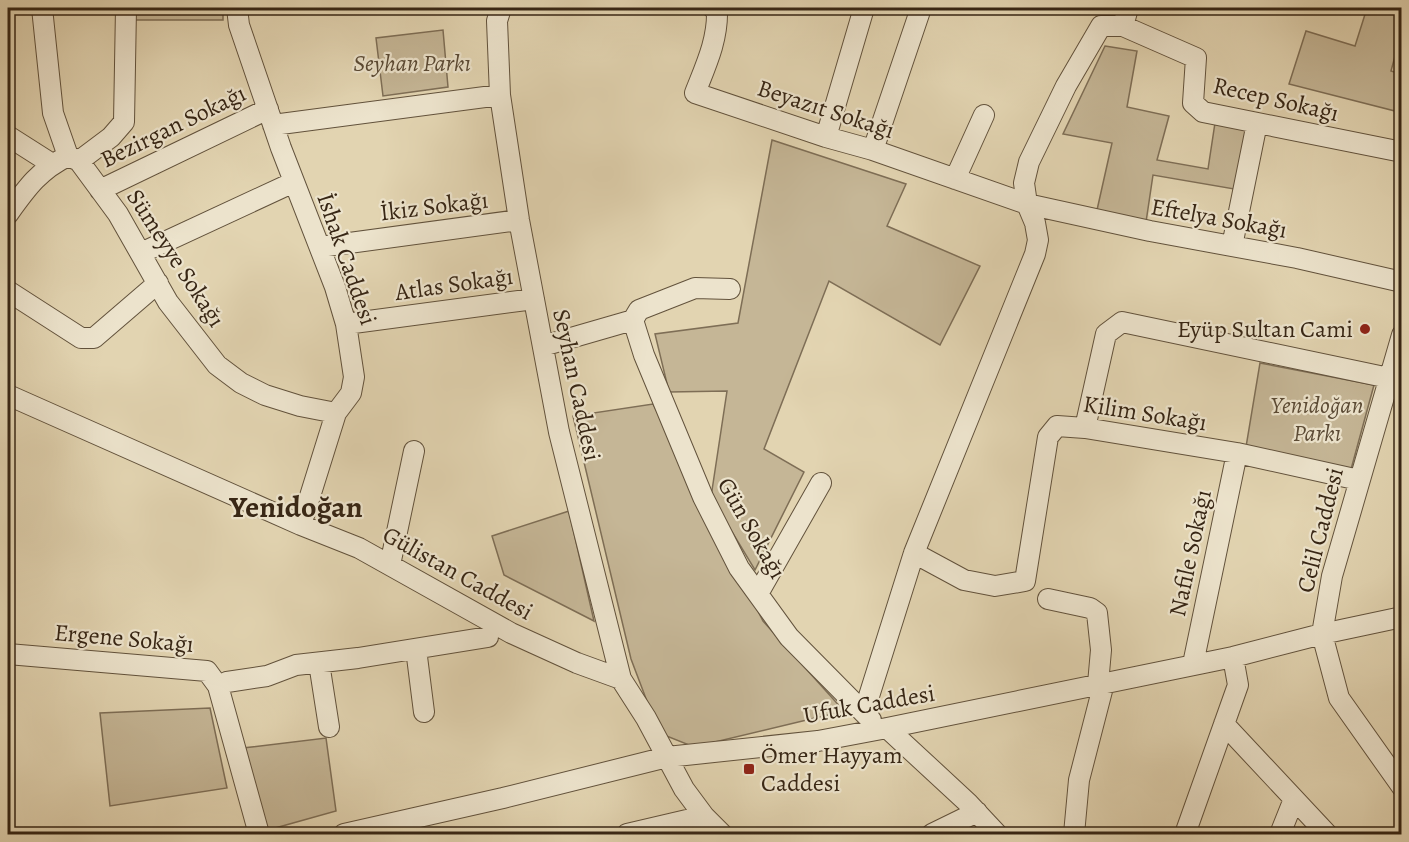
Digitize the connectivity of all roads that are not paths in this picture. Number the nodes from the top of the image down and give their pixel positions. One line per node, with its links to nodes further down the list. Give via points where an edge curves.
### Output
1 (42, 8): 17 (street, via 52,113)
2 (126, 8): 17 (street, via 124,122 111,137)
3 (237, 8): 11 (street, İshak Caddesi, via 239,25)
4 (501, 8): 9 (street, Seyhan Caddesi, via 497,21)
5 (713, 8): 14 (street, Beyazıt Sokağı, via 717,10 717,25 712,52 695,93)
6 (864, 8): 14 (street)
7 (921, 8): 15 (street)
8 (1126, 17): 12 (street, Recep Sokağı, via 1196,58 1193,103 1203,112); 21 (street, via 1101,26 1066,86 1029,162 1024,183)
9 (500, 95): 11 (street, Bezirgan Sokağı); 23 (street, Seyhan Caddesi)
10 (984, 115): 18 (street)
11 (271, 117): 19 (street, İshak Caddesi); 20 (street, Bezirgan Sokağı)
12 (1257, 123): 16 (street, Recep Sokağı); 24 (street)
13 (8, 136): 17 (street)
14 (826, 137): 15 (street, Beyazıt Sokağı)
15 (873, 150): 18 (street, Beyazıt Sokağı)
16 (1401, 152)
17 (66, 160): 20 (street, Sümeyye Sokağı); 22 (street, via 34,179)
18 (955, 178): 21 (street, Beyazıt Sokağı)
19 (294, 182): 25 (street, İshak Caddesi); 26 (street)
20 (100, 190): 26 (street, Sümeyye Sokağı)
21 (1027, 204): 24 (street, Eftelya Sokağı); 45 (street, via 1038,240 1035,254)
22 (8, 214)
23 (519, 220): 25 (street, İkiz Sokağı); 31 (street, Seyhan Caddesi)
24 (1232, 246): 27 (street, Eftelya Sokağı)
25 (320, 247): 33 (street, İshak Caddesi)
26 (141, 253): 28 (street, Sümeyye Sokağı)
27 (1401, 282)
28 (158, 283): 30 (street, via 93,338 81,338); 38 (street, Sümeyye Sokağı, via 217,365 265,395)
29 (730, 289): 32 (street, via 695,288 639,310)
30 (8, 291)
31 (534, 299): 33 (street, Atlas Sokağı); 35 (street, Seyhan Caddesi)
32 (633, 320): 35 (street); 47 (street, Gün Sokağı, via 703,497 740,568)
33 (346, 324): 38 (street, İshak Caddesi, via 354,377 351,393)
34 (1401, 335): 36 (street, Celil Caddesi)
35 (543, 346): 57 (street, Seyhan Caddesi, via 559,432)
36 (1393, 387): 39 (street, via 1122,322 1106,334); 42 (street, Celil Caddesi)
37 (8, 395): 44 (street, Gülistan Caddesi)
38 (336, 413): 44 (street, İshak Caddesi)
39 (1085, 428): 41 (street, Kilim Sokağı); 45 (street, Kilim Sokağı, via 1057,426 1048,437 1025,582 995,586 964,580)
40 (414, 451): 46 (street)
41 (1237, 453): 42 (street, Kilim Sokağı); 56 (street, Nafile Sokağı)
42 (1359, 480): 50 (street, Celil Caddesi, via 1332,576)
43 (821, 483): 47 (street)
44 (301, 525): 46 (street, Gülistan Caddesi)
45 (914, 553): 61 (street)
46 (390, 565): 57 (street, Gülistan Caddesi, via 511,633)
47 (759, 592): 61 (street, Gün Sokağı, via 789,637)
48 (1048, 598): 58 (street, via 1097,613)
49 (1401, 617): 50 (street, Ufuk Caddesi)
50 (1322, 634): 54 (street, Ufuk Caddesi); 66 (street, via 1339,698)
51 (488, 637): 52 (street)
52 (416, 649): 55 (street); 60 (street)
53 (8, 654): 59 (street, Ergene Sokağı, via 207,671)
54 (1233, 657): 56 (street, Ufuk Caddesi); 62 (street, via 1238,685)
55 (319, 663): 59 (street, via 296,665 267,676); 63 (street)
56 (1192, 664): 58 (street, Ufuk Caddesi)
57 (621, 679): 65 (street, Seyhan Caddesi)
58 (1101, 683): 64 (street, Ufuk Caddesi); 77 (street, via 1079,780)
59 (218, 686): 71 (street)
60 (423, 712)
61 (864, 712): 64 (street, Gün Sokağı)
62 (1224, 724): 67 (street); 78 (street)
63 (329, 727)
64 (883, 728): 65 (street, Ufuk Caddesi, via 818,741); 68 (street, Gün Sokağı)
65 (667, 757): 69 (street, Seyhan Caddesi); 70 (street, Ufuk Caddesi)
66 (1401, 787)
67 (1294, 799): 79 (street); 80 (street)
68 (977, 812): 75 (street); 76 (street, Gün Sokağı)
69 (704, 816): 73 (street); 74 (street, Seyhan Caddesi)
70 (369, 832): 72 (street, Ufuk Caddesi)
71 (259, 834)
72 (344, 834)
73 (627, 834)
74 (722, 834)
75 (932, 834)
76 (997, 834)
77 (1074, 834)
78 (1185, 834)
79 (1280, 834)
80 (1327, 834)

